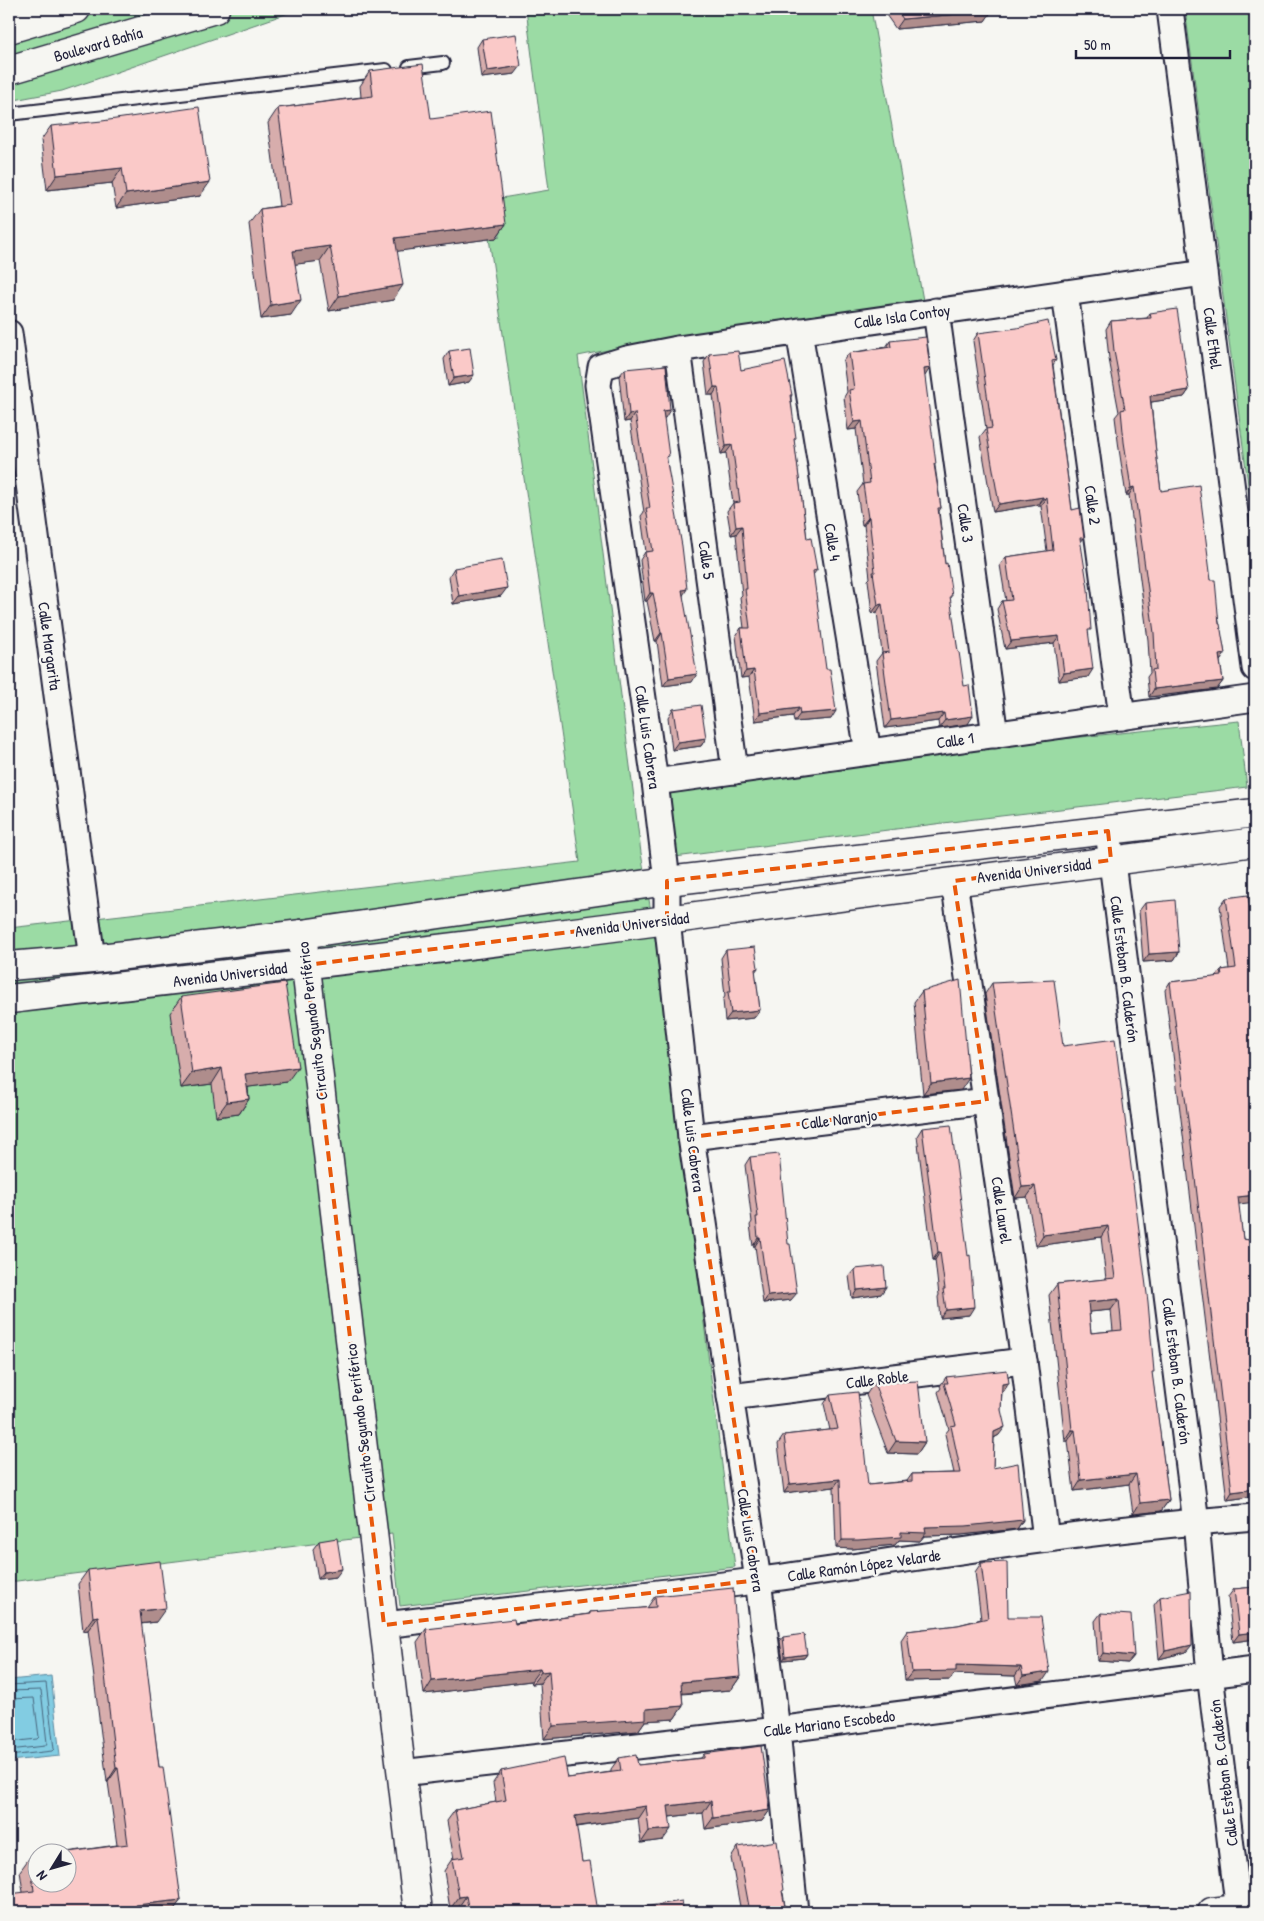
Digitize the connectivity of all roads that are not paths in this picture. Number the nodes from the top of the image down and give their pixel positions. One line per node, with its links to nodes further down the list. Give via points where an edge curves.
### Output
1 (76, 9): 4 (main road)
2 (215, 9): 6 (main road, Boulevard Bahía)
3 (1170, 9): 8 (street, Calle Ethel)
4 (9, 29)
5 (444, 63): 7 (lane)
6 (9, 70)
7 (9, 114)
8 (1204, 273): 9 (street, Calle Isla Contoy); 15 (street, Calle Ethel)
9 (1065, 293): 10 (street, Calle Isla Contoy); 17 (street, Calle 2)
10 (936, 312): 11 (street, Calle Isla Contoy); 18 (street, Calle 3)
11 (799, 331): 13 (street, Calle Isla Contoy); 19 (street, Calle 4)
12 (9, 333): 30 (street, Calle Margarita)
13 (678, 349): 14 (street, Calle Isla Contoy); 20 (street, Calle 5)
14 (602, 367): 21 (street, Calle Luis Cabrera, via 598,385)
15 (1255, 668)
16 (1255, 698): 17 (street, Calle 1)
17 (1122, 717): 18 (street, Calle 1)
18 (996, 735): 19 (street, Calle 1)
19 (868, 752): 20 (street, Calle 1)
20 (736, 771): 21 (street, Calle 1)
21 (655, 782): 26 (street, Calle Luis Cabrera)
22 (1255, 813): 23 (main road, Avenida Universidad)
23 (1108, 830): 25 (street, Calle Esteban B. Calderón); 26 (main road, Avenida Universidad)
24 (1255, 842): 25 (main road, Avenida Universidad)
25 (1111, 860): 27 (main road, Avenida Universidad); 39 (street, Calle Esteban B. Calderón)
26 (667, 881): 28 (street, Calle Luis Cabrera); 29 (main road, Avenida Universidad)
27 (954, 881): 28 (main road, Avenida Universidad); 34 (street, Calle Laurel)
28 (667, 920): 31 (main road, Avenida Universidad); 35 (street, Calle Luis Cabrera)
29 (302, 934): 30 (main road, Avenida Universidad); 31 (main road, Circuito Segundo Periférico)
30 (92, 959): 32 (main road, Avenida Universidad)
31 (306, 965): 33 (main road, Avenida Universidad); 42 (main road, Circuito Segundo Periférico)
32 (9, 966)
33 (9, 999)
34 (987, 1101): 35 (street, Calle Naranjo); 36 (street, Calle Laurel)
35 (691, 1137): 37 (street, Calle Luis Cabrera)
36 (1024, 1361): 37 (street, Calle Roble); 40 (street, Calle Laurel)
37 (730, 1397): 41 (street, Calle Luis Cabrera)
38 (1255, 1518): 39 (street, Calle Ramón López Velarde)
39 (1196, 1522): 40 (street, Calle Ramón López Velarde); 44 (street, Calle Esteban B. Calderón)
40 (1046, 1539): 41 (street, Calle Ramón López Velarde)
41 (758, 1580): 42 (street, Calle Ramón López Velarde); 45 (street, Calle Luis Cabrera)
42 (384, 1625): 46 (main road, Circuito Segundo Periférico)
43 (1255, 1669): 44 (street, Calle Mariano Escobedo)
44 (1210, 1674): 45 (street, Calle Mariano Escobedo); 47 (street, Calle Esteban B. Calderón)
45 (776, 1730): 46 (street, Calle Mariano Escobedo); 49 (street, Calle Luis Cabrera)
46 (401, 1773): 48 (main road, Circuito Segundo Periférico)
47 (1245, 1909): 50 (main road)
48 (418, 1912)
49 (795, 1912)
50 (1212, 1912)

